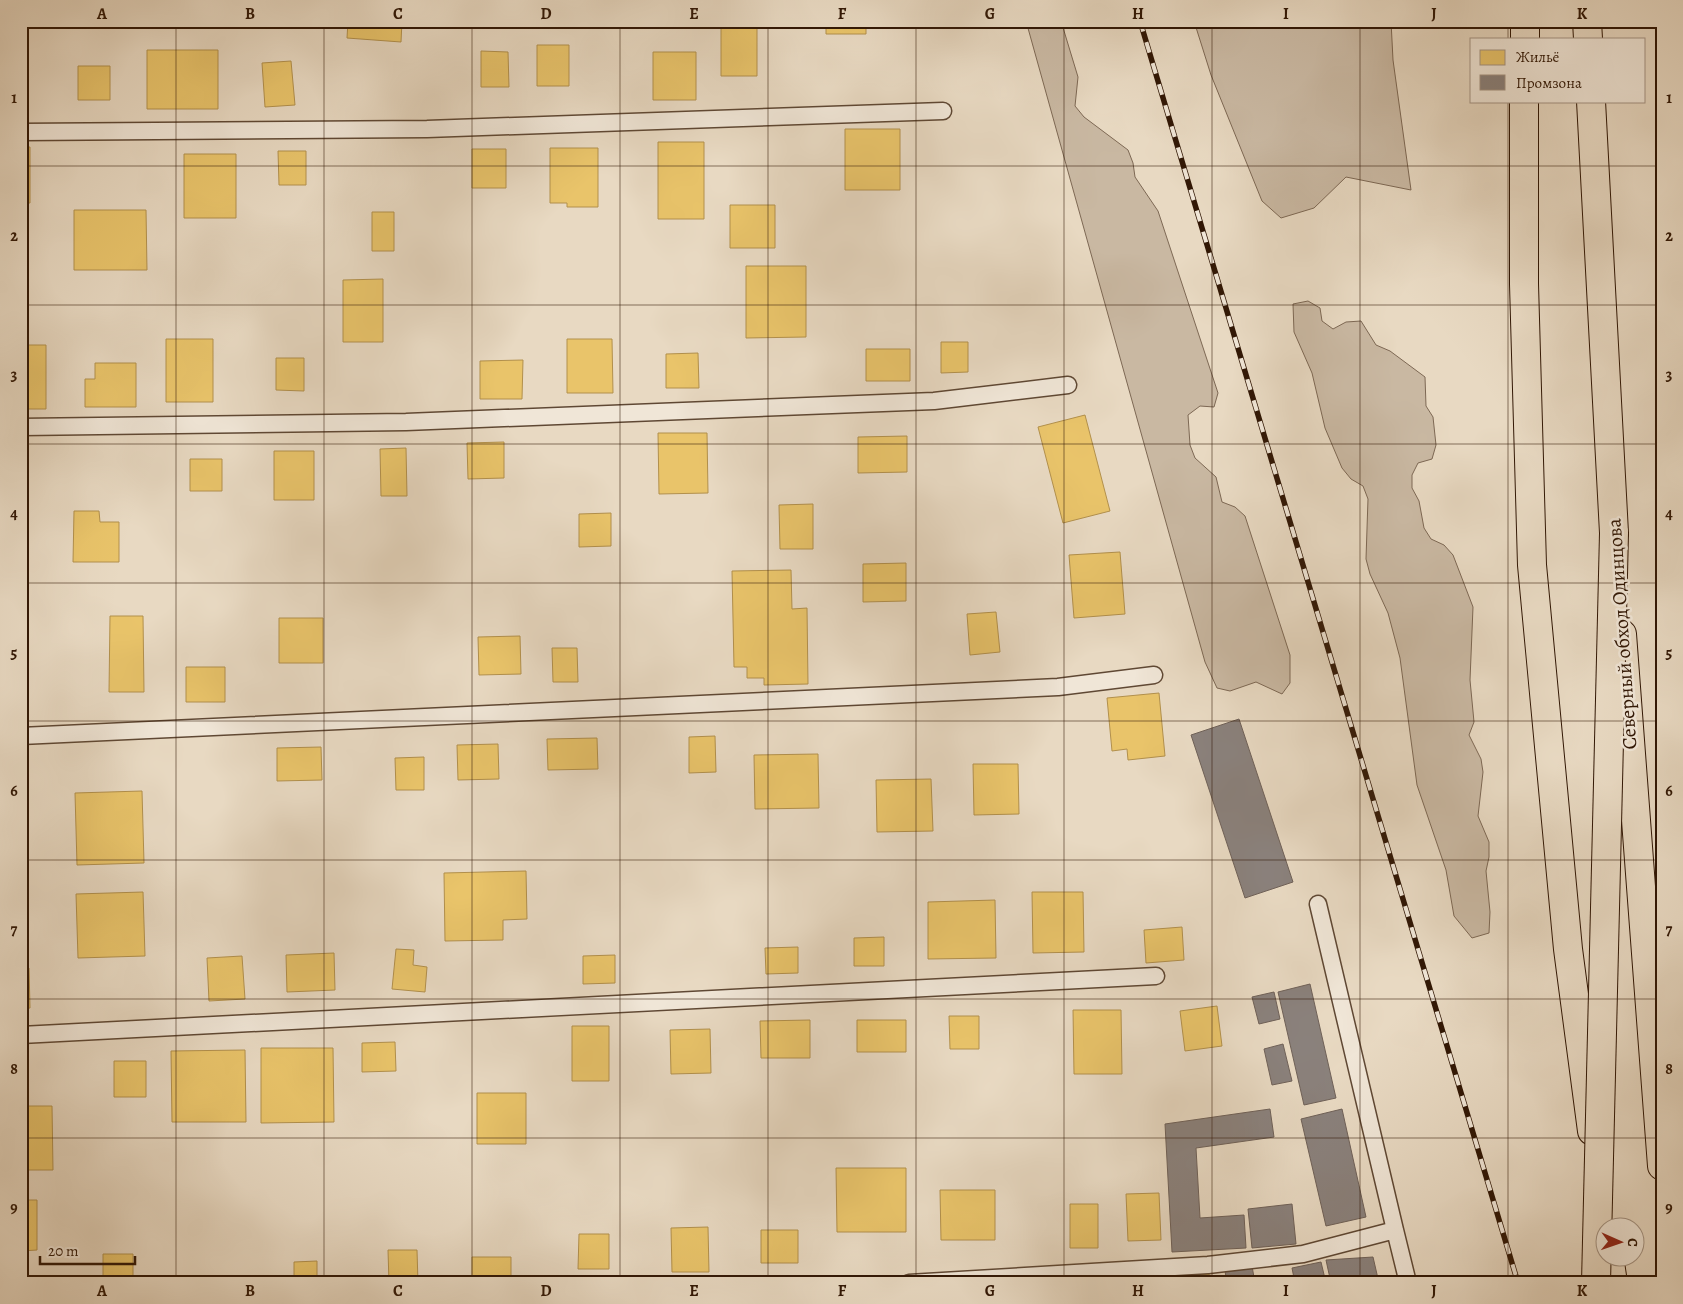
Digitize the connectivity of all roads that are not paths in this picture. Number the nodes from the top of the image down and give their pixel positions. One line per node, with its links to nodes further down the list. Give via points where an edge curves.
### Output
1 (1525, 21): 3 (main road)
2 (1587, 21): 4 (main road)
3 (1524, 38)
4 (1588, 38)
5 (1524, 102): 18 (main road, bridge, via 1524,284 1532,565 1568,949)
6 (1591, 102): 11 (main road, Северный обход Одинцова)
7 (943, 111): 8 (lane, via 427,129)
8 (21, 132)
9 (1068, 385): 10 (lane, via 934,401 406,422)
10 (21, 427)
11 (1614, 533): 17 (main road, Северный обход Одинцова, bridge); 23 (main road, bridge)
12 (1154, 675): 13 (lane, via 1058,687)
13 (21, 736)
14 (1318, 904): 19 (lane)
15 (1156, 976): 16 (lane)
16 (21, 1035)
17 (1662, 1166)
18 (1604, 1216)
19 (1395, 1230): 21 (lane, via 1303,1254 1208,1265); 22 (lane)
20 (1610, 1266): 24 (main road)
21 (909, 1283)
22 (1408, 1283)
23 (1596, 1283)
24 (1613, 1283)

